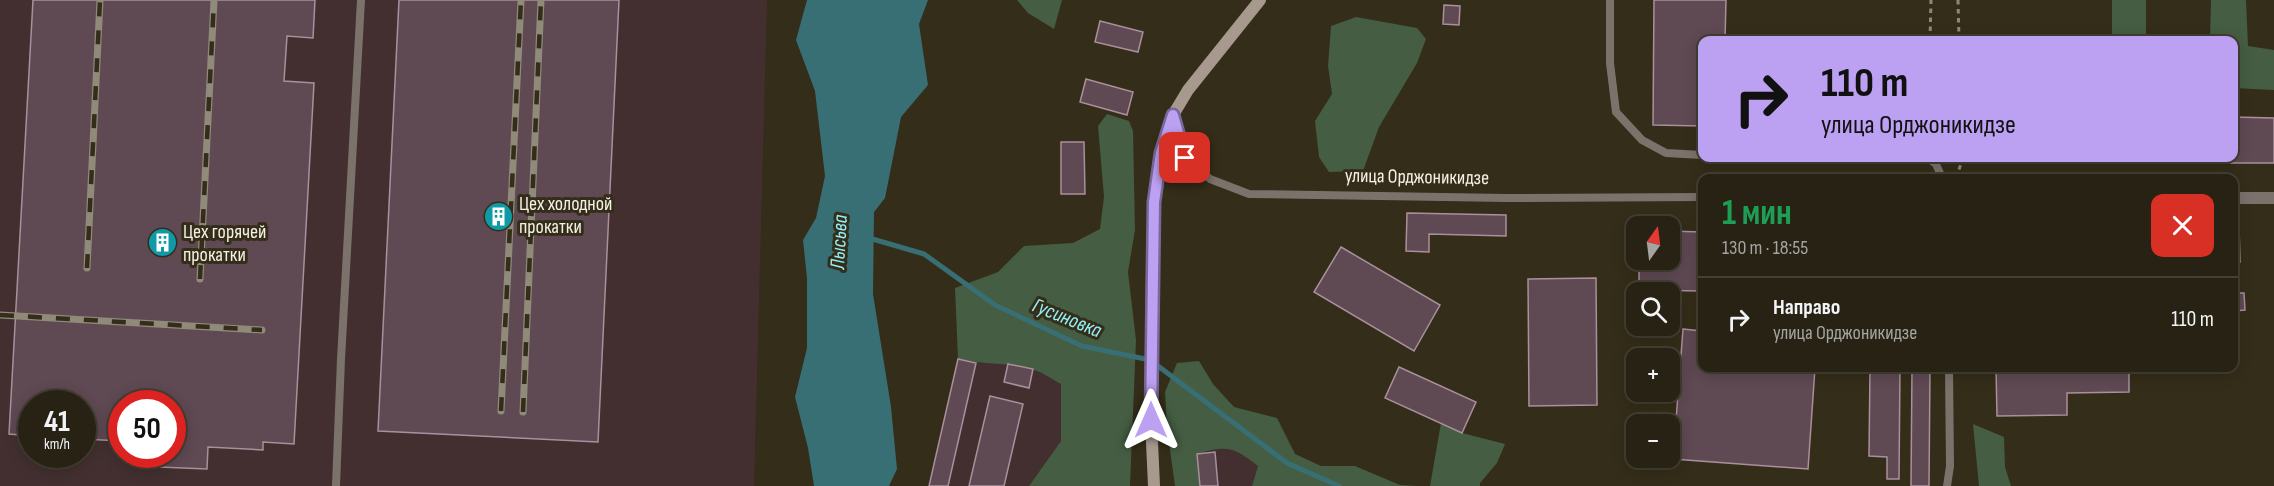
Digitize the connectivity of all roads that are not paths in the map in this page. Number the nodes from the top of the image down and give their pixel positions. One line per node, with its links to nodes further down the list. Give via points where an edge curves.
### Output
1 (361, 0): 10 (lane)
2 (1260, 0): 4 (main road, via 1188,90)
3 (1610, 0): 5 (lane, via 1610,63 1616,112 1642,140 1666,153)
4 (1173, 115): 6 (lane, улица Орджоникидзе, via 1185,158 1210,179 1249,194); 11 (main road, via 1161,153 1154,202)
5 (1698, 155)
6 (1698, 197)
7 (2238, 198): 8 (street)
8 (2274, 198)
9 (1949, 372): 12 (lane)
10 (336, 486)
11 (1154, 486)
12 (1947, 486)

